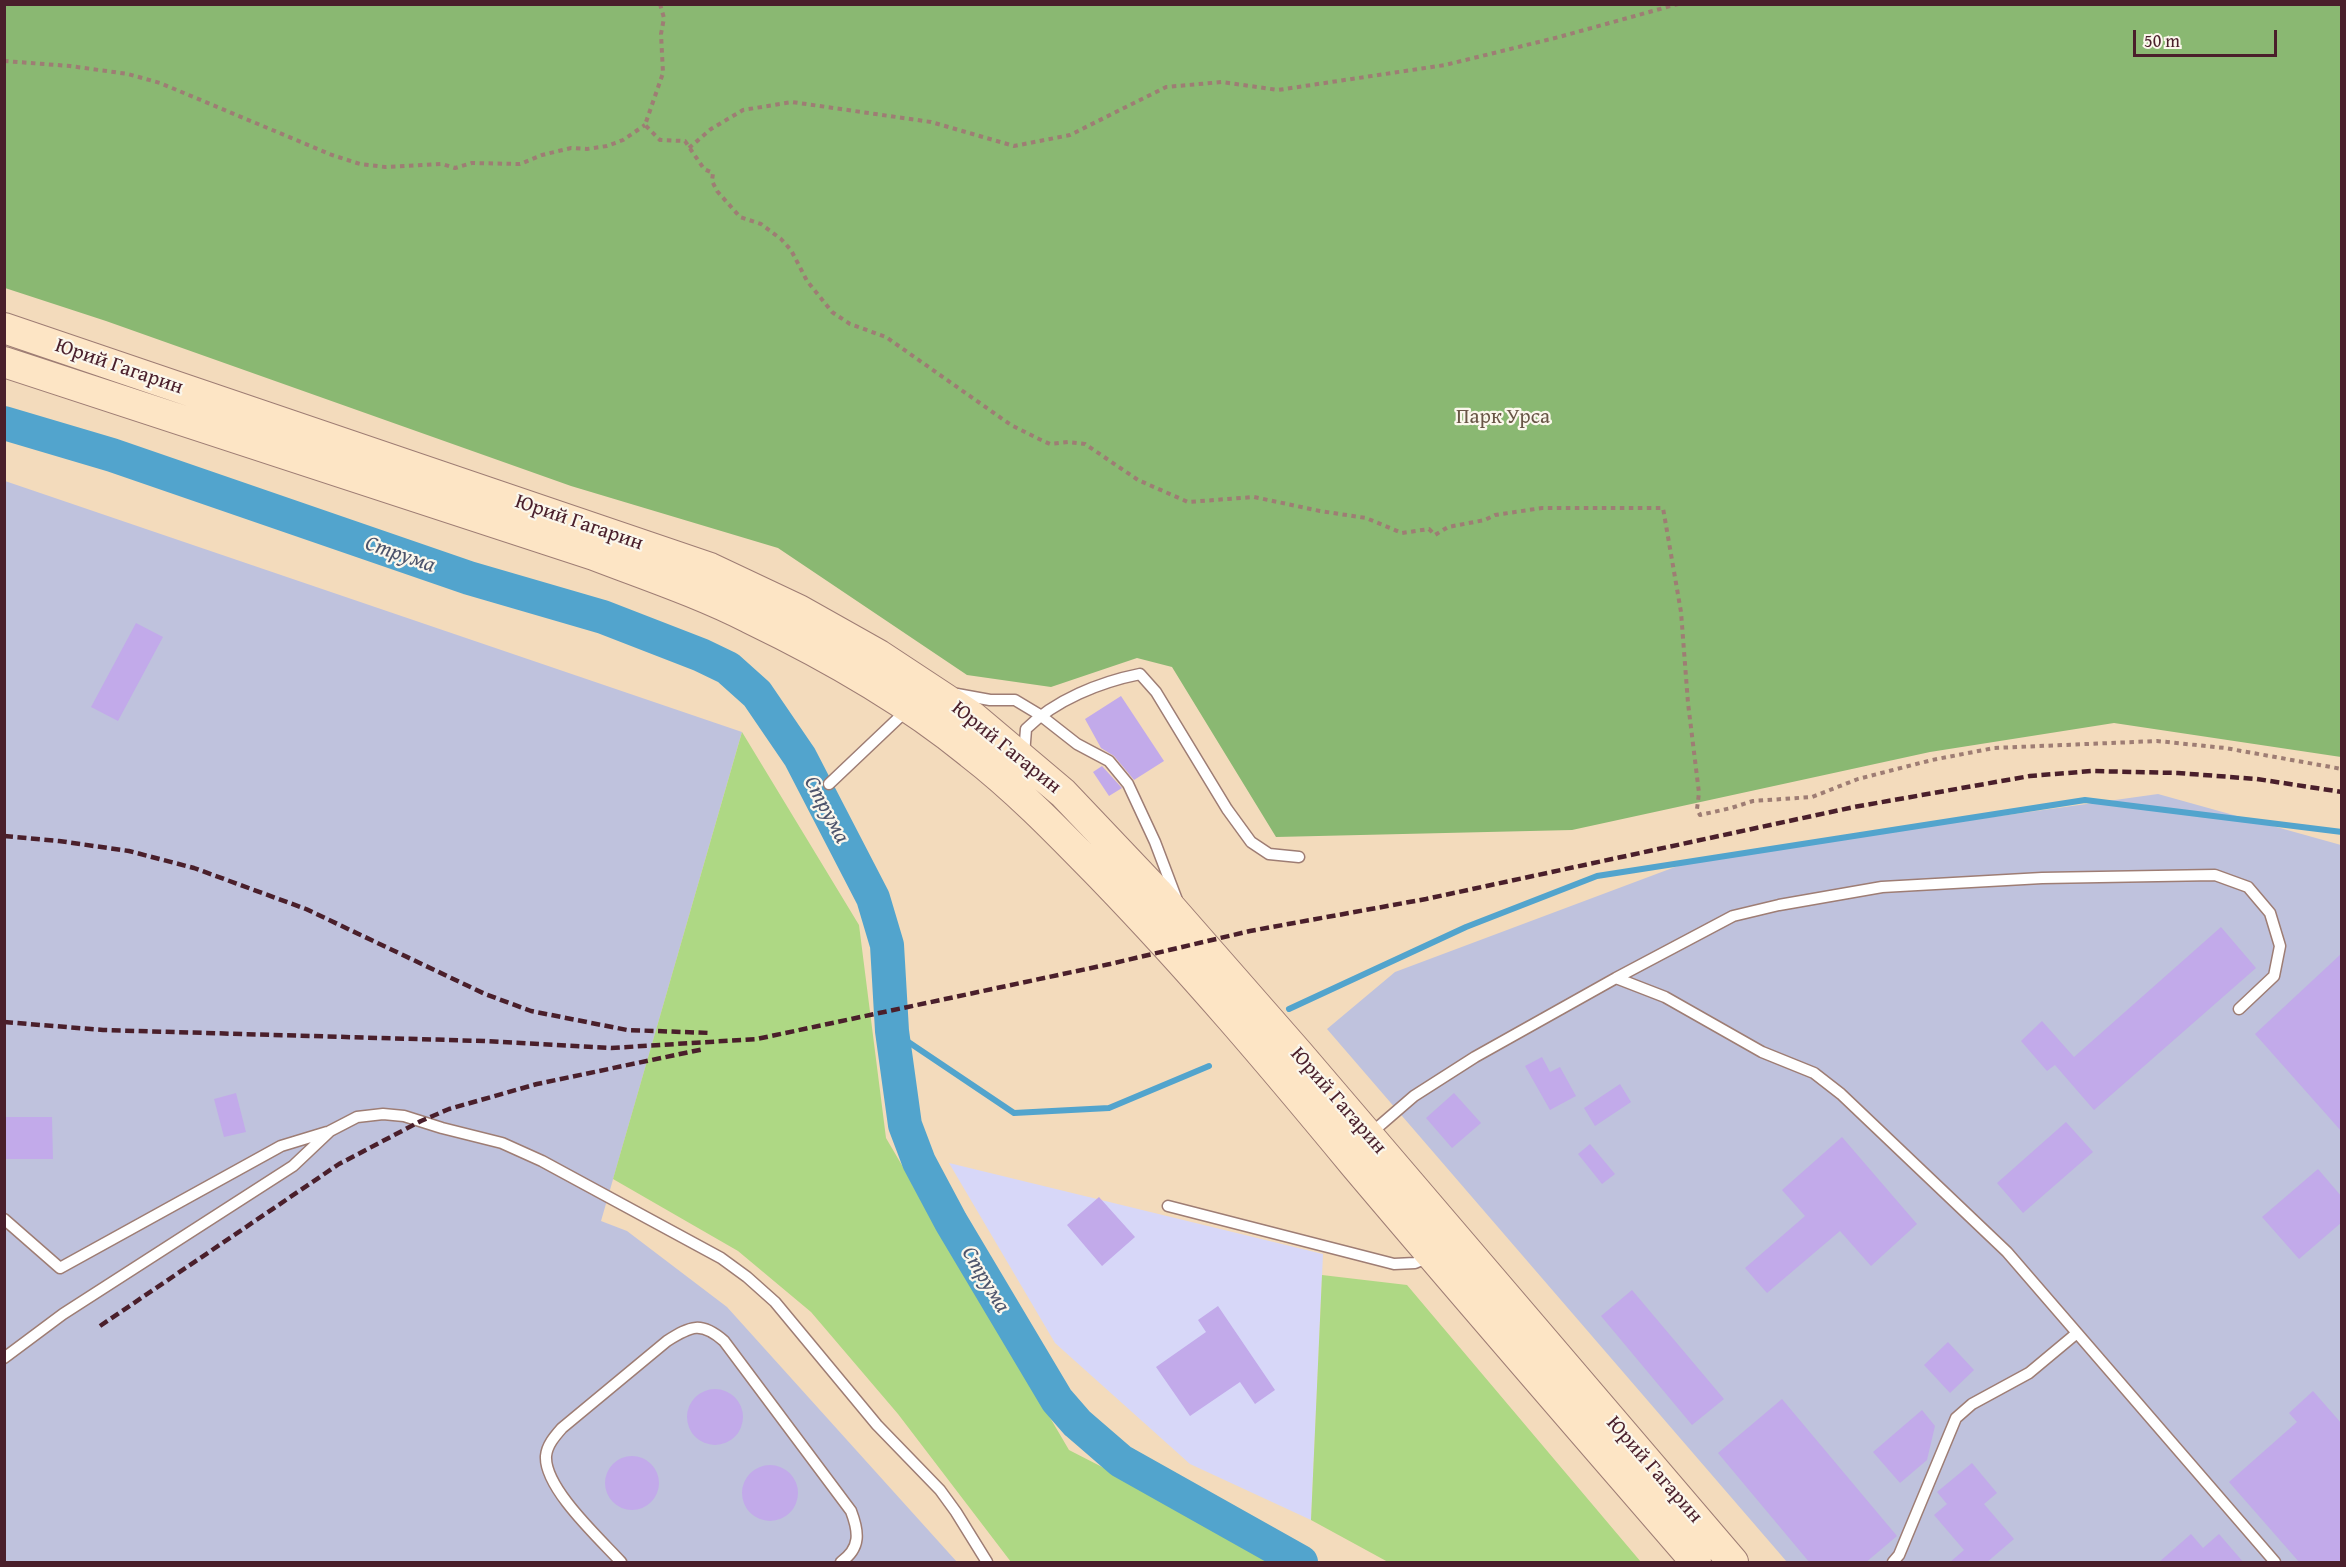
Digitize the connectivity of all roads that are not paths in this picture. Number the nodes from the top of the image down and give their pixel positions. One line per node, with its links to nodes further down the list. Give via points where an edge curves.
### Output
1 (4, 328): 3 (street, Юрий Гагарин, via 710,568 799,610)
2 (4, 362): 4 (street, Юрий Гагарин, via 605,560 747,616)
3 (933, 690): 5 (lane, via 990,700 1015,700); 6 (street, Юрий Гагарин)
4 (908, 709): 7 (lane); 16 (street, Юрий Гагарин, via 970,753 1055,829 1126,902 1235,1021)
5 (1040, 715): 6 (lane, via 1026,729); 8 (lane, via 1115,679 1140,674 1156,692 1251,842 1269,854); 9 (lane, via 1077,744 1109,761 1128,784)
6 (1025, 760): 9 (street, Юрий Гагарин, via 1063,793)
7 (829, 784)
8 (1299, 857)
9 (1186, 926): 13 (street, Юрий Гагарин)
10 (1617, 978): 11 (lane, via 1733,916 1779,904 1882,887 2042,878 2215,875 2248,887 2270,913 2280,946 2274,976); 13 (lane, via 1475,1057 1414,1096); 17 (lane, via 1665,997 1762,1052 1814,1073 2007,1252)
11 (2239, 1009)
12 (330, 1131): 15 (lane, via 281,1146 60,1268); 18 (lane, via 293,1166 63,1314); 21 (lane, via 357,1117 383,1114 404,1116 502,1143 721,1258 775,1302 877,1425 940,1490)
13 (1368, 1135): 23 (street, Юрий Гагарин)
14 (1168, 1206): 16 (lane, via 1394,1264 1415,1263)
15 (4, 1219)
16 (1432, 1256): 22 (street, Юрий Гагарин)
17 (2077, 1333): 24 (lane, via 2029,1373 1972,1404 1956,1418); 25 (lane)
18 (4, 1358)
19 (621, 1563): 20 (lane, via 556,1488 548,1473 546,1455 562,1428 667,1341 696,1327 710,1329 724,1341 851,1511 857,1528 856,1543)
20 (841, 1563)
21 (987, 1563)
22 (1696, 1563)
23 (1733, 1563)
24 (1893, 1563)
25 (2275, 1563)

